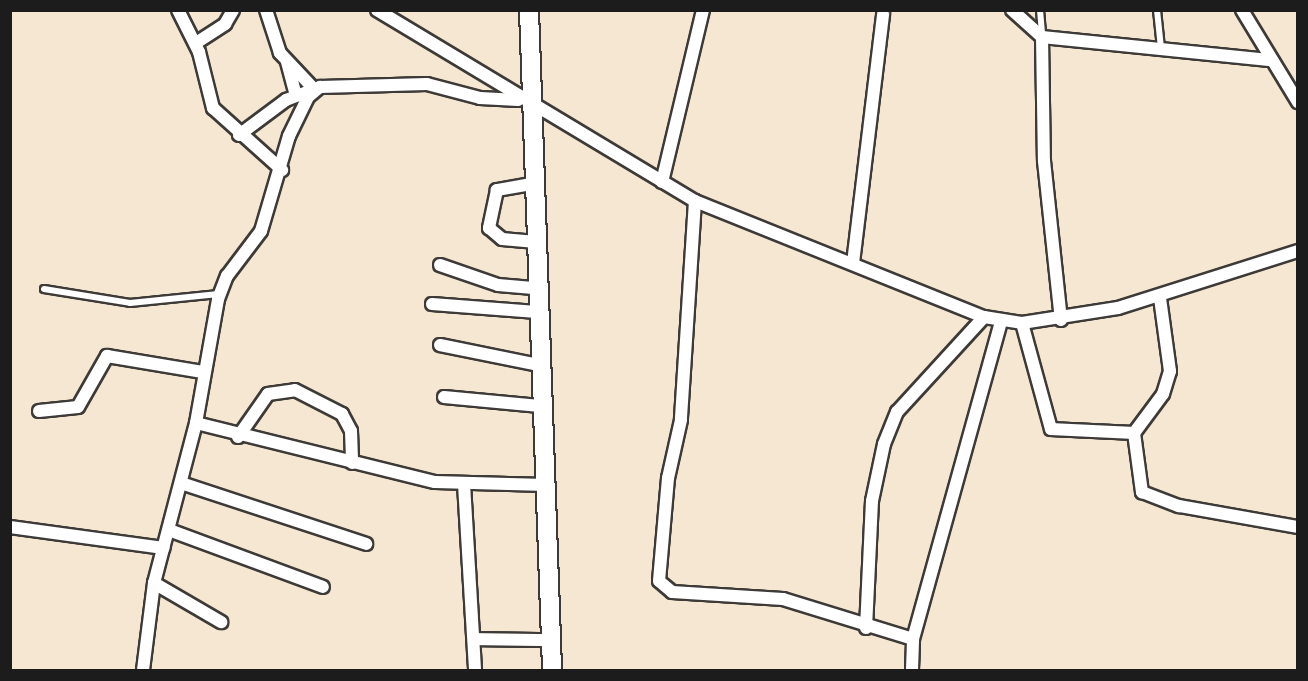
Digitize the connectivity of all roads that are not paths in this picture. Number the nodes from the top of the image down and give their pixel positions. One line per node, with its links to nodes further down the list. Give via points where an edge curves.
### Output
1 (178, 10): 13 (street)
2 (233, 10): 13 (street, via 225,24)
3 (266, 10): 15 (street)
4 (377, 10): 19 (street)
5 (529, 10): 21 (main road)
6 (703, 10): 24 (street)
7 (1012, 10): 12 (street)
8 (1040, 10): 12 (lane)
9 (1157, 10): 14 (lane)
10 (1242, 10): 16 (street)
11 (883, 14): 29 (street)
12 (1042, 37): 14 (street); 38 (street, via 1044,161)
13 (196, 43): 22 (street, via 206,93)
14 (1162, 50): 16 (street)
15 (286, 60): 17 (street); 18 (street)
16 (1269, 60): 20 (street)
17 (314, 89): 18 (street); 19 (street, via 427,84 480,98); 23 (street, via 299,112)
18 (296, 95): 22 (street)
19 (519, 100): 21 (street)
20 (1298, 102)
21 (536, 110): 24 (street); 25 (main road)
22 (239, 135): 23 (street)
23 (282, 170): 33 (street, via 261,231)
24 (662, 182): 26 (street)
25 (537, 183): 27 (main road); 27 (street, via 497,190 489,228 502,239)
26 (694, 201): 29 (street); 62 (street, via 681,420 668,478 658,582 672,592 783,599)
27 (539, 242): 31 (main road)
28 (1298, 251): 34 (street)
29 (853, 263): 37 (street)
30 (440, 265): 31 (street, via 498,285)
31 (536, 288): 36 (main road)
32 (44, 290): 33 (lane, via 130,303)
33 (220, 294): 43 (street)
34 (1160, 298): 38 (street); 48 (street, via 1170,371 1163,394)
35 (432, 304): 36 (street)
36 (537, 312): 42 (main road)
37 (984, 317): 39 (street); 62 (street, via 897,412 884,444 872,501)
38 (1061, 320): 40 (street)
39 (1001, 321): 40 (street); 64 (street)
40 (1022, 323): 48 (street, via 1051,429)
41 (440, 345): 42 (street)
42 (538, 365): 45 (main road)
43 (203, 372): 46 (street, via 108,356 78,407); 47 (street)
44 (444, 397): 45 (street)
45 (540, 406): 53 (main road)
46 (39, 411)
47 (196, 423): 49 (street); 51 (street)
48 (1134, 433): 55 (street, via 1137,482 1147,497)
49 (238, 437): 50 (street); 50 (street, via 268,394 295,390 342,414 351,431)
50 (352, 463): 52 (street)
51 (181, 483): 56 (street); 57 (street)
52 (464, 484): 53 (street); 63 (street)
53 (546, 485): 65 (main road)
54 (10, 527): 58 (street)
55 (1298, 527)
56 (169, 530): 58 (street); 60 (street)
57 (366, 544)
58 (164, 548): 59 (street)
59 (154, 583): 61 (street); 66 (street)
60 (323, 587)
61 (221, 622)
62 (866, 627): 64 (street)
63 (474, 639): 65 (street); 67 (street)
64 (913, 639): 69 (street)
65 (550, 640): 68 (main road)
66 (143, 670)
67 (475, 670)
68 (552, 670)
69 (912, 670)

